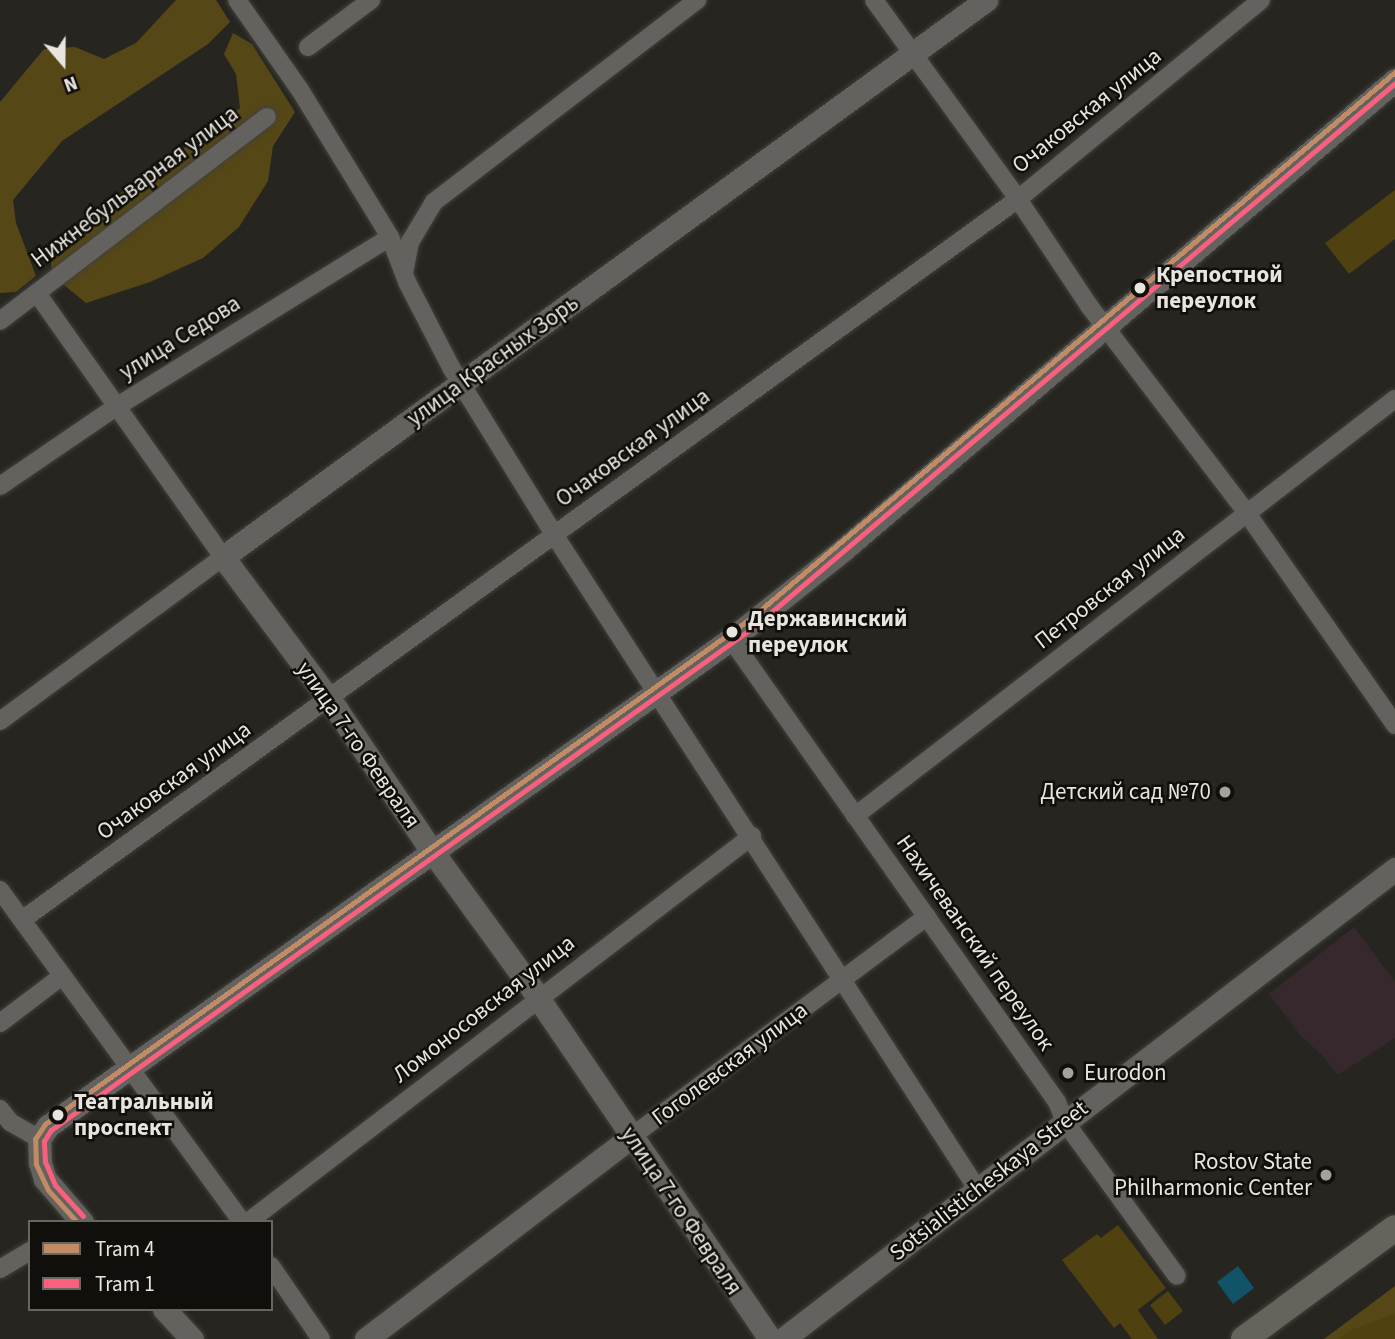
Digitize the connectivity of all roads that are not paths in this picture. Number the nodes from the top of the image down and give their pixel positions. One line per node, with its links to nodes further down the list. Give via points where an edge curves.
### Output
1 (237, 0): 12 (street, via 300,89)
2 (370, 0): 7 (street)
3 (697, 0): 13 (street, via 434,202 410,242)
4 (874, 0): 8 (street)
5 (986, 0): 8 (street, улица Красных Зорь)
6 (1261, 0): 11 (street, Очаковская улица)
7 (308, 47)
8 (913, 53): 11 (street); 17 (street, улица Красных Зорь)
9 (1395, 80): 16 (street)
10 (267, 117): 14 (street, Нижнебульварная улица)
11 (1017, 199): 16 (street); 22 (street, Очаковская улица)
12 (390, 237): 13 (street); 19 (street, улица Седова)
13 (404, 273): 17 (street)
14 (37, 293): 15 (street, Нижнебульварная улица); 19 (street, улица 7-го Февраля)
15 (0, 321)
16 (1105, 327): 21 (street); 24 (street)
17 (461, 385): 22 (street); 23 (street, улица Красных Зорь)
18 (1395, 399): 21 (street, Петровская улица)
19 (116, 407): 20 (street, улица Седова); 23 (street, улица 7-го Февраля)
20 (0, 486)
21 (1246, 512): 28 (street); 29 (street, Петровская улица)
22 (555, 536): 25 (street); 26 (street, Очаковская улица)
23 (223, 557): 26 (street, улица 7-го Февраля); 27 (street, улица Красных Зорь)
24 (731, 639): 25 (street); 29 (street, Нахичеванский переулок)
25 (655, 692): 30 (street); 31 (street)
26 (329, 699): 31 (street, улица 7-го Февраля); 35 (street, Очаковская улица)
27 (0, 720)
28 (1395, 725)
29 (855, 816): 34 (street, Нахичеванский переулок)
30 (752, 836): 37 (street); 38 (street, Ломоносовская улица)
31 (433, 853): 38 (street, улица 7-го Февраля); 40 (street)
32 (1395, 869): 42 (street, Sotsialisticheskaya Street)
33 (0, 890): 35 (street)
34 (928, 916): 37 (street, Гоголевская улица); 42 (street, Нахичеванский переулок, via 1057,1102)
35 (22, 920): 36 (street)
36 (62, 976): 39 (street); 40 (street)
37 (843, 980): 43 (street, Гоголевская улица); 45 (street)
38 (538, 997): 43 (street, улица 7-го Февраля); 48 (street, Ломоносовская улица)
39 (0, 1023)
40 (132, 1069): 44 (street, via 60,1116); 47 (street)
41 (0, 1109): 44 (street, via 9,1122)
42 (1065, 1122): 45 (street, Sotsialisticheskaya Street); 54 (street, Нахичеванский переулок)
43 (631, 1138): 59 (street, Гоголевская улица); 60 (street, улица 7-го Февраля)
44 (39, 1139): 46 (street, via 45,1179)
45 (978, 1191): 61 (street, Sotsialisticheskaya Street)
46 (79, 1220)
47 (241, 1220)
48 (251, 1220)
49 (1395, 1228): 62 (main road)
50 (1395, 1250): 63 (main road)
51 (28, 1252): 52 (street)
52 (0, 1269)
53 (273, 1269): 58 (street)
54 (1177, 1276)
55 (167, 1312): 56 (street); 57 (street)
56 (169, 1339)
57 (192, 1339)
58 (321, 1339)
59 (366, 1339)
60 (769, 1339)
61 (783, 1339)
62 (1244, 1339)
63 (1273, 1339)

